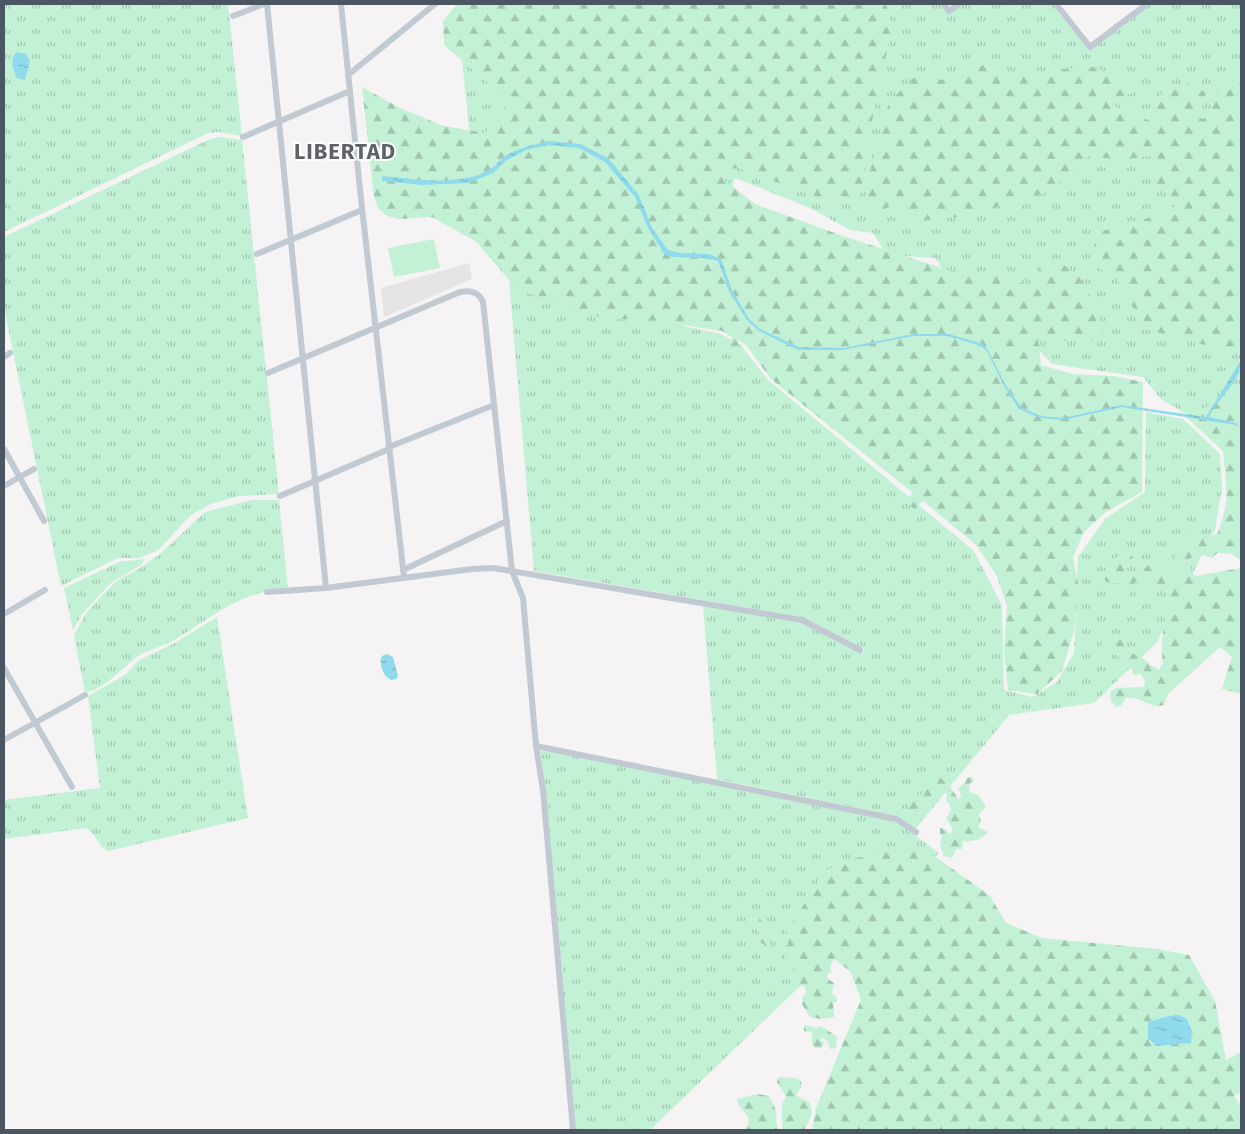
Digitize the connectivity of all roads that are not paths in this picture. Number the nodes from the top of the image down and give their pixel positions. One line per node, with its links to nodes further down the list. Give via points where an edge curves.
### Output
1 (266, 4): 8 (street); 11 (street)
2 (341, 4): 9 (street)
3 (435, 4): 9 (street)
4 (943, 4): 5 (street, via 949,11)
5 (959, 4)
6 (1056, 4): 7 (street, via 1090,47)
7 (1146, 4)
8 (233, 16)
9 (348, 75): 10 (street)
10 (350, 91): 11 (street); 13 (street)
11 (280, 121): 12 (street); 14 (street)
12 (243, 138)
13 (362, 210): 14 (street); 16 (street)
14 (291, 240): 15 (street); 19 (street)
15 (257, 254)
16 (375, 328): 19 (street); 21 (street, via 460,292 475,292 483,302); 22 (street)
17 (10, 353): 18 (street)
18 (4, 357)
19 (303, 358): 20 (street); 26 (street)
20 (268, 372)
21 (494, 405): 22 (street); 30 (street)
22 (389, 448): 26 (street); 31 (street)
23 (4, 449): 25 (street)
24 (34, 469): 25 (street)
25 (19, 477): 27 (street); 29 (street)
26 (315, 481): 28 (street); 34 (street)
27 (4, 486)
28 (280, 496)
29 (44, 521)
30 (507, 521): 31 (street); 32 (street)
31 (403, 570): 33 (street)
32 (512, 570): 33 (street, via 472,569); 38 (street, via 802,620); 43 (street, via 523,598)
33 (404, 577): 34 (street)
34 (326, 588): 36 (street)
35 (45, 590): 37 (street)
36 (267, 592)
37 (4, 614)
38 (860, 650)
39 (4, 668): 41 (street)
40 (85, 695): 41 (street)
41 (35, 723): 42 (street); 44 (street)
42 (4, 740)
43 (536, 746): 45 (street, via 896,819); 46 (street, via 543,790)
44 (72, 787)
45 (916, 832)
46 (573, 1130)

